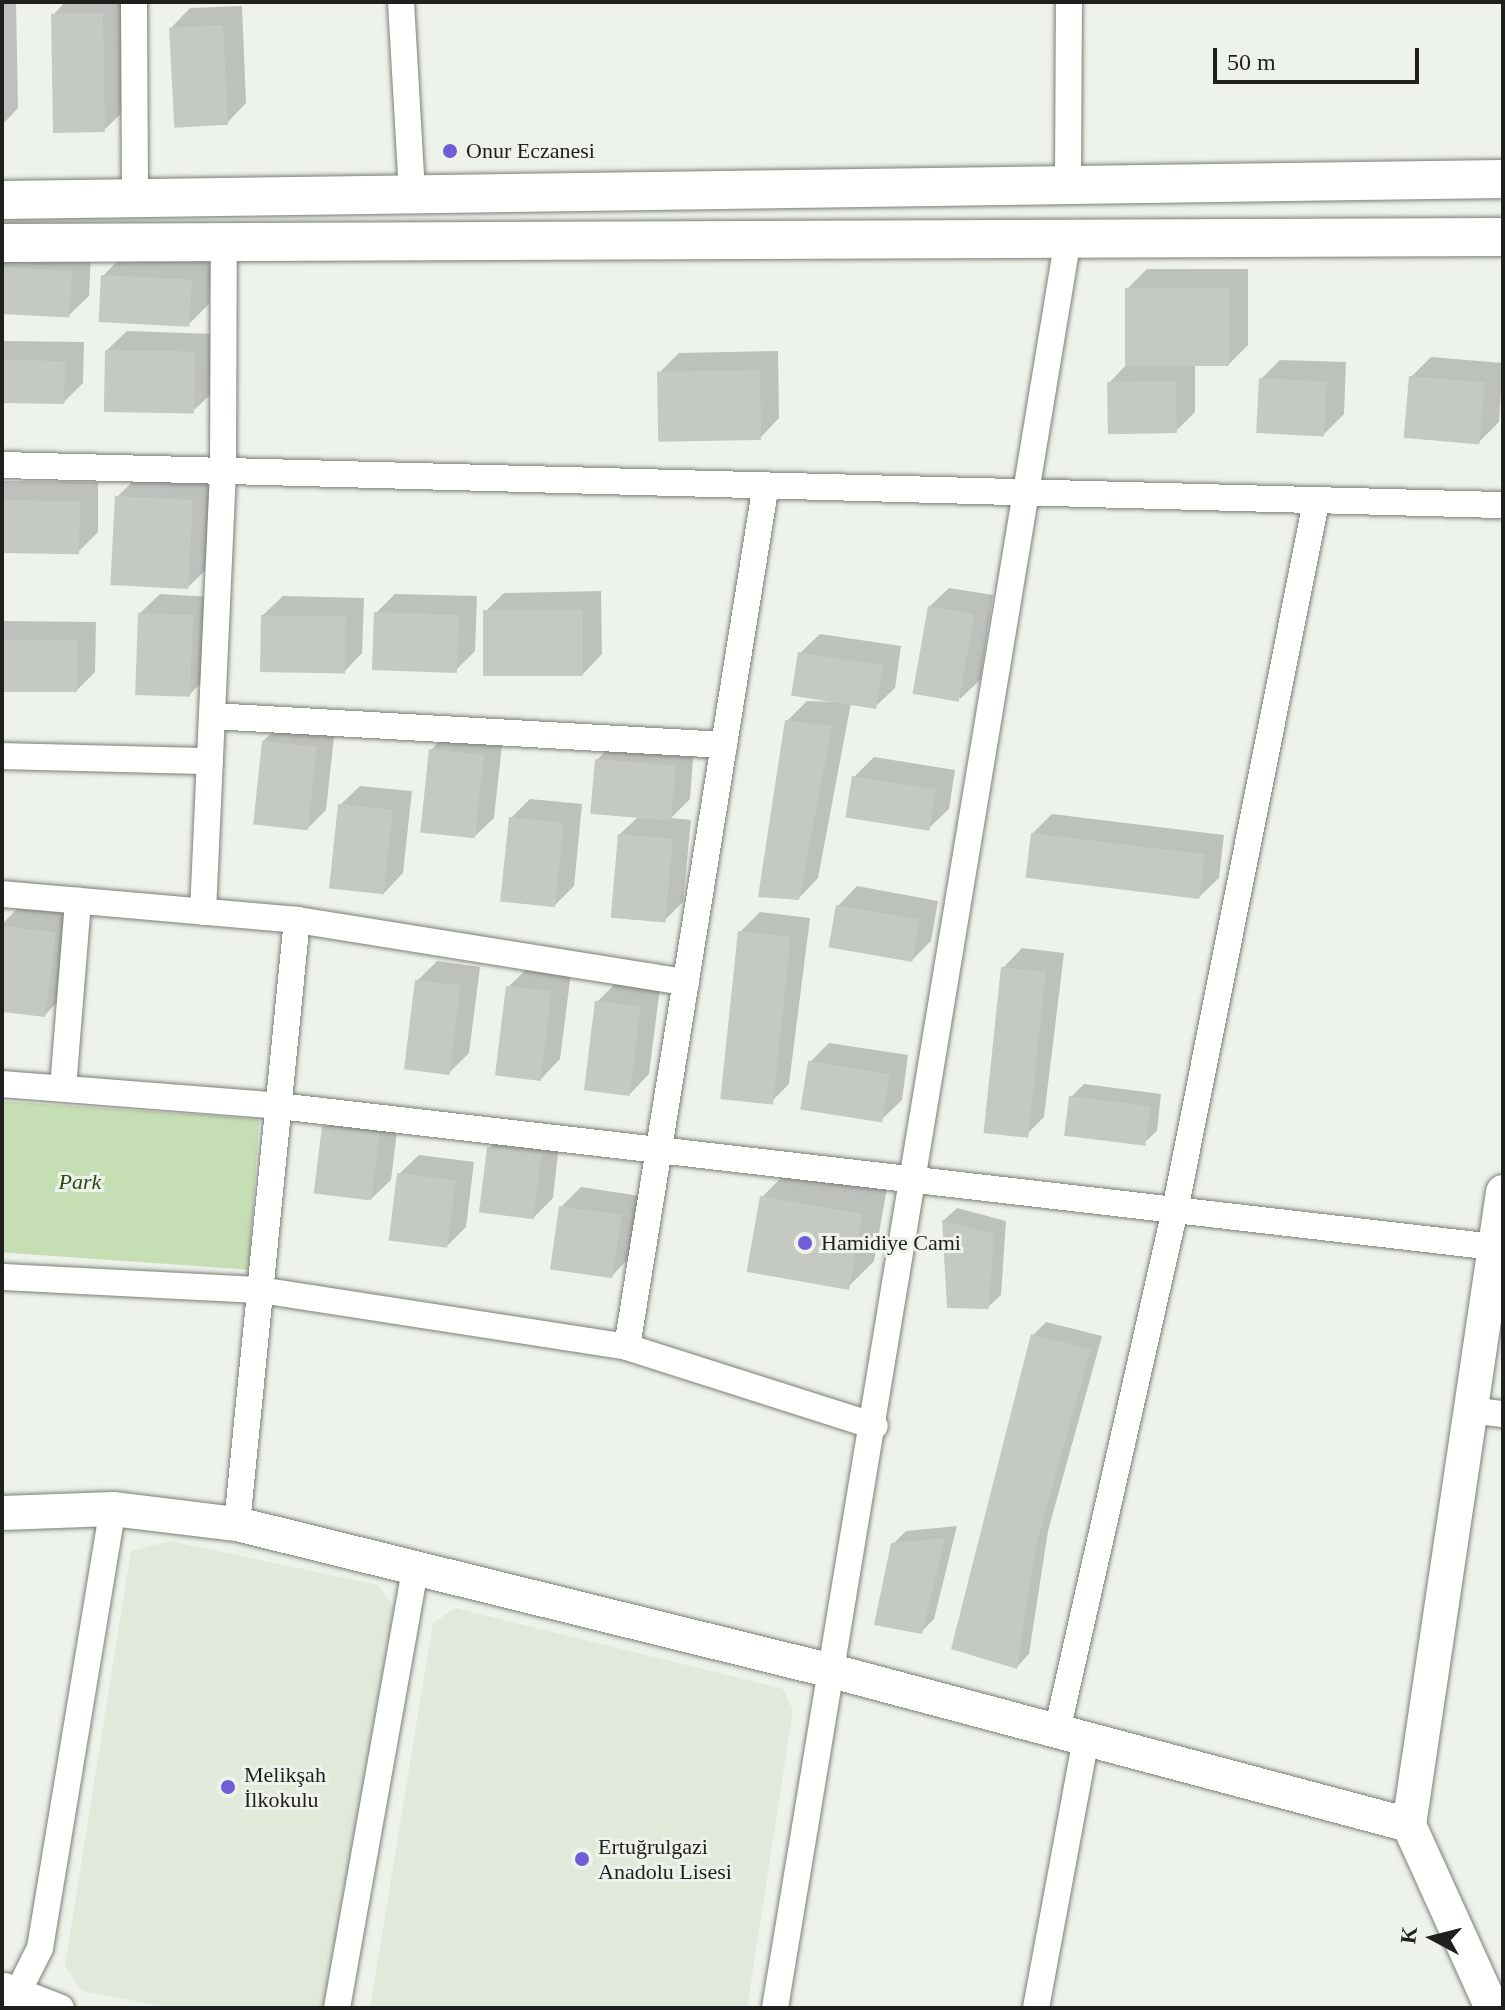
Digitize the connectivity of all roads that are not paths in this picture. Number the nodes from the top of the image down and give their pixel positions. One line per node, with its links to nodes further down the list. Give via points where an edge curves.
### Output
1 (134, 2): 7 (street)
2 (401, 2): 6 (street)
3 (1069, 2): 5 (street)
4 (1503, 179): 5 (main road)
5 (1068, 181): 6 (main road)
6 (412, 193): 7 (main road)
7 (135, 198): 8 (main road)
8 (2, 200)
9 (1503, 237): 10 (main road)
10 (1068, 239): 11 (main road); 16 (street)
11 (224, 242): 12 (main road); 14 (street)
12 (2, 243)
13 (2, 465): 14 (street)
14 (223, 475): 15 (street); 19 (street)
15 (765, 490): 16 (street); 20 (street)
16 (1027, 498): 17 (street); 32 (street)
17 (1316, 502): 18 (street); 34 (street)
18 (1503, 505)
19 (212, 716): 20 (street); 22 (street)
20 (724, 745): 27 (street)
21 (2, 756): 22 (street)
22 (210, 761): 25 (street)
23 (2, 894): 24 (street)
24 (78, 901): 25 (street); 29 (street)
25 (203, 912): 26 (street)
26 (297, 920): 27 (street); 30 (street)
27 (686, 982): 31 (street)
28 (2, 1084): 29 (street)
29 (63, 1088): 30 (street)
30 (279, 1106): 31 (street); 37 (street)
31 (657, 1150): 32 (street); 38 (street)
32 (917, 1180): 34 (street); 41 (street)
33 (1503, 1192): 35 (street)
34 (1175, 1210): 35 (street); 47 (street)
35 (1493, 1247): 39 (street)
36 (2, 1277): 37 (street)
37 (260, 1290): 38 (street); 44 (street)
38 (627, 1347): 41 (street)
39 (1469, 1410): 40 (street); 48 (street)
40 (1503, 1414)
41 (875, 1426): 46 (street)
42 (113, 1509): 43 (street); 44 (street); 49 (street, via 40,1948)
43 (2, 1513)
44 (237, 1524): 45 (street)
45 (415, 1568): 46 (street); 51 (street)
46 (832, 1671): 47 (street); 52 (street)
47 (1072, 1735): 48 (street); 53 (street)
48 (1409, 1825): 54 (street)
49 (10, 1995): 50 (street)
50 (61, 2008)
51 (337, 2008)
52 (775, 2008)
53 (1036, 2008)
54 (1492, 2008)

